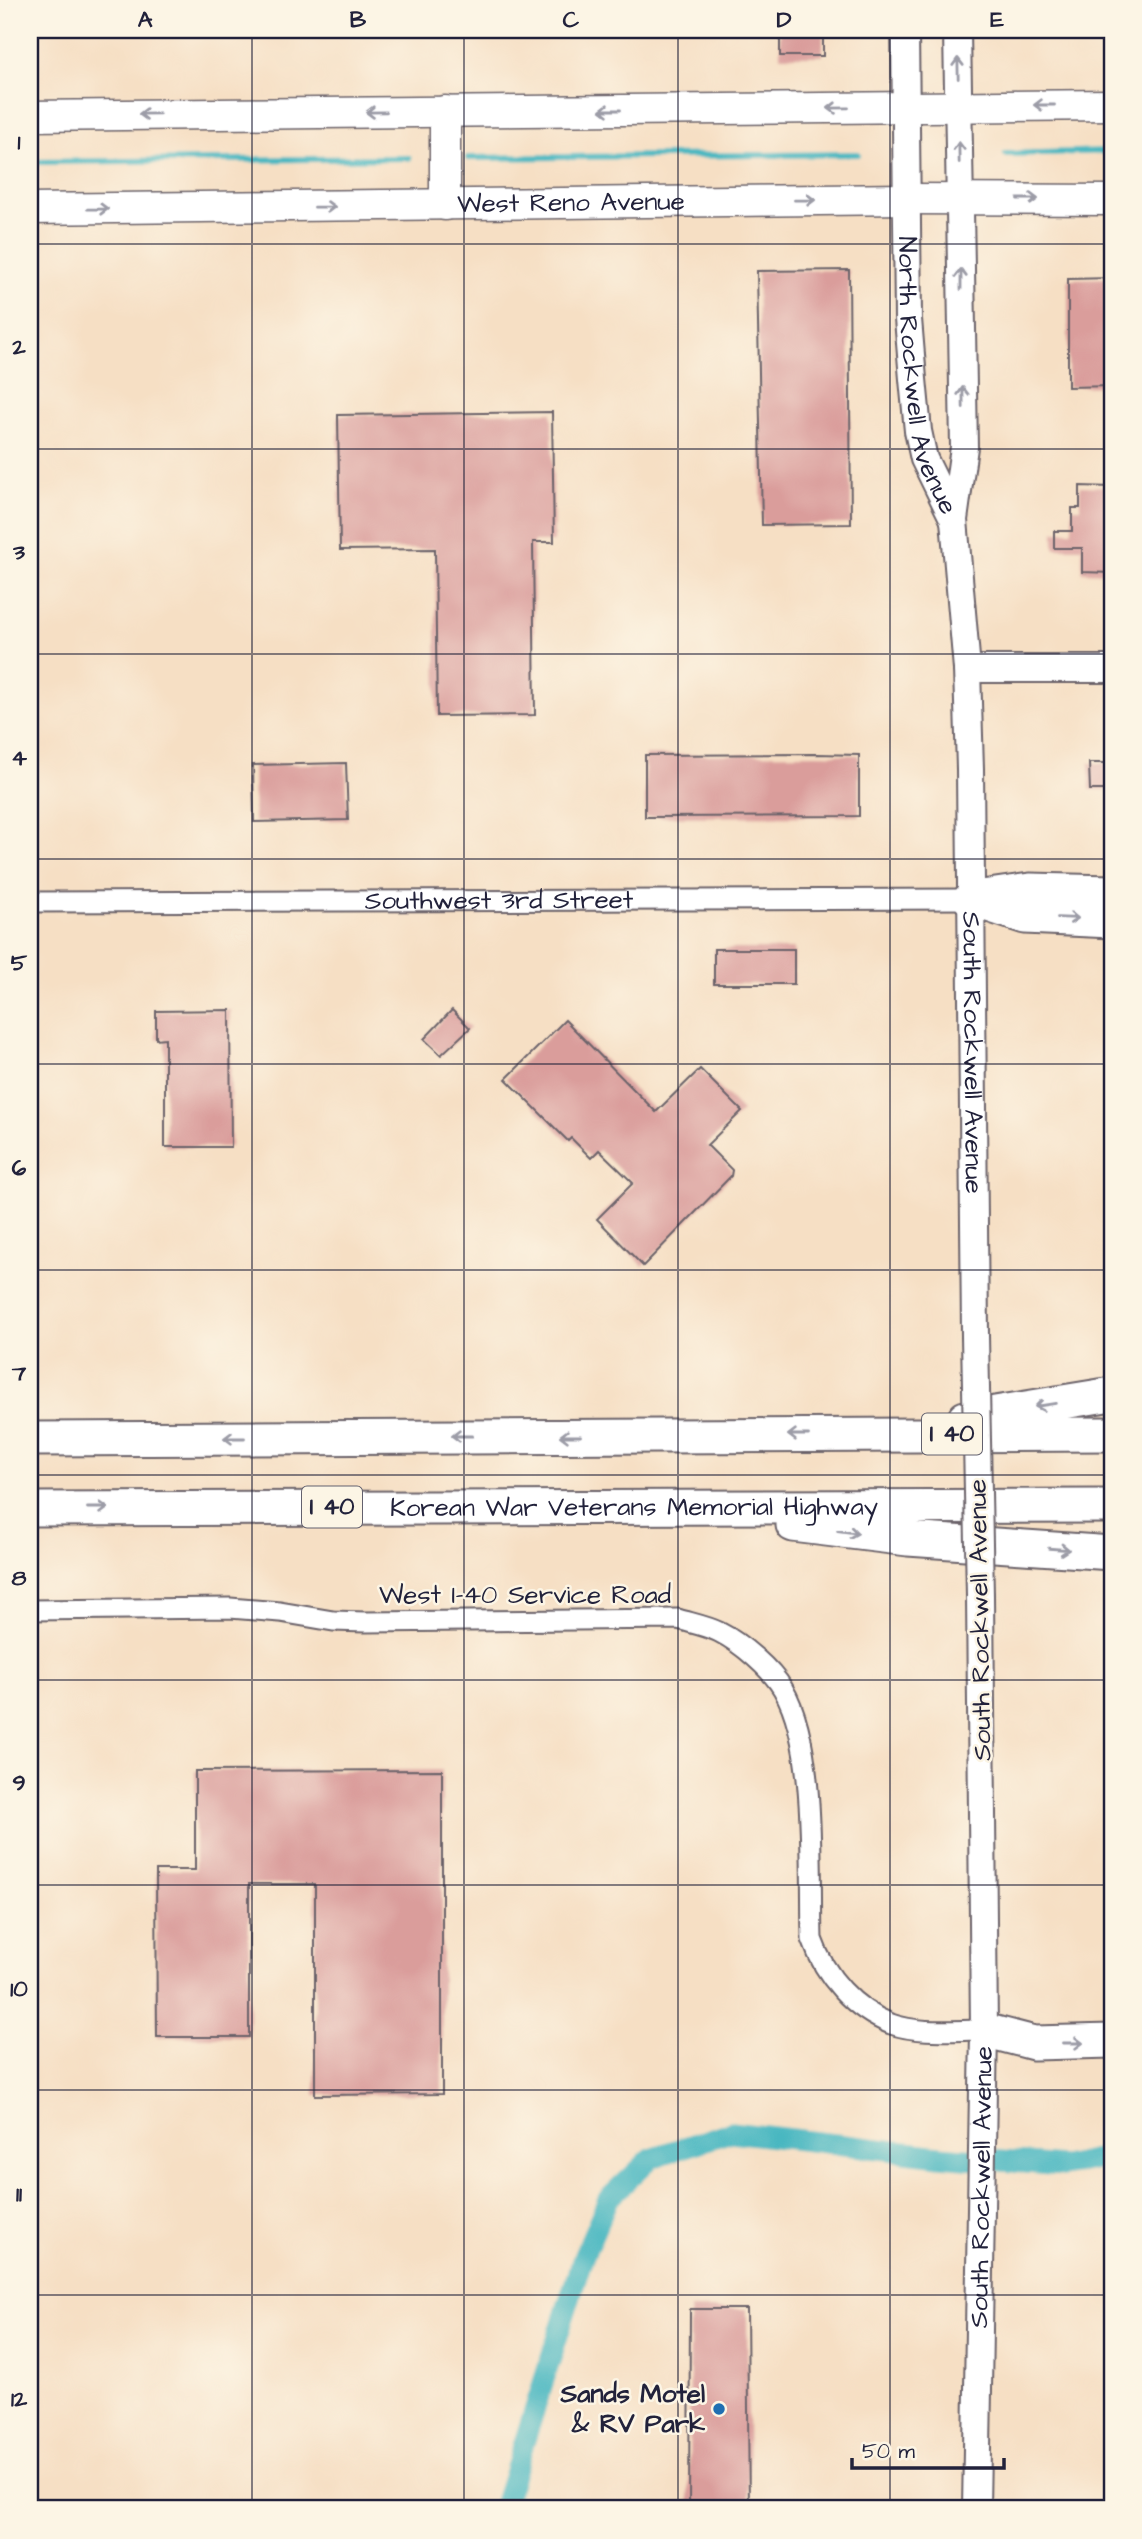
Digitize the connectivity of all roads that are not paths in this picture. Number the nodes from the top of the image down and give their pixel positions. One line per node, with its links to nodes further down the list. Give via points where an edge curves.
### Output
1 (905, 30): 5 (street, North Rockwell Avenue)
2 (957, 30): 4 (street, North Rockwell Avenue, one-way to 2)
3 (1112, 105): 4 (main road, one-way to 4)
4 (959, 106): 5 (main road); 9 (street, North Rockwell Avenue, one-way to 4)
5 (906, 107): 6 (main road, one-way to 6); 8 (street, North Rockwell Avenue)
6 (445, 111): 7 (main road, one-way to 7); 11 (main road)
7 (30, 116)
8 (907, 199): 9 (main road, West Reno Avenue); 11 (main road, West Reno Avenue, one-way to 8); 13 (street, North Rockwell Avenue, via 908,319 918,431 925,459)
9 (960, 199): 10 (main road, West Reno Avenue, one-way to 10); 13 (street, North Rockwell Avenue, one-way to 9, via 964,447)
10 (1112, 200)
11 (445, 205): 12 (main road, West Reno Avenue, one-way to 11)
12 (30, 209)
13 (954, 520): 14 (street, South Rockwell Avenue)
14 (967, 669): 15 (street); 17 (street, South Rockwell Avenue)
15 (1112, 669)
16 (1112, 891): 17 (highway, via 1030,890)
17 (970, 899): 18 (street, Southwest 3rd Street); 19 (highway, one-way to 19, via 1025,916); 30 (street, South Rockwell Avenue, bridge)
18 (30, 902)
19 (1112, 921)
20 (1112, 1394): 21 (highway, one-way to 21)
21 (866, 1434): 22 (highway, I 40); 23 (highway, I 40, one-way to 23)
22 (1112, 1434)
23 (30, 1439)
24 (635, 1506): 25 (highway, Korean War Veterans Memorial Highway / I 40); 26 (highway, Korean War Veterans Memorial Highway / I 40, one-way to 24); 27 (highway, one-way to 27, via 908,1539)
25 (1112, 1506)
26 (30, 1509)
27 (1112, 1553)
28 (30, 1610): 30 (street, West I-40 Service Road, via 230,1608 365,1622 678,1619 719,1632 755,1657 783,1689 794,1715 805,1762 812,1939 818,1958 838,1987 864,2010 893,2024 927,2030)
29 (1112, 2018): 30 (highway, via 1032,2020)
30 (984, 2030): 31 (highway, one-way to 31, via 1034,2043); 32 (street, South Rockwell Avenue)
31 (1112, 2041)
32 (976, 2509)

